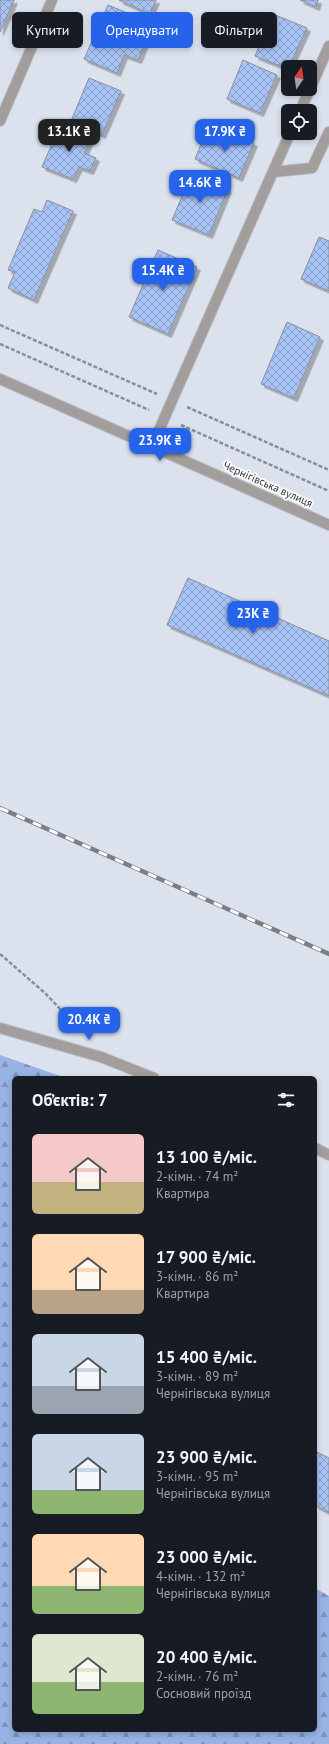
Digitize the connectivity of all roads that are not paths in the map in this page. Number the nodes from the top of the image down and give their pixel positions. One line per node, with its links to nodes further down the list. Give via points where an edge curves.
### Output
1 (52, 0): 4 (street)
2 (329, 46): 3 (street)
3 (317, 73)
4 (0, 121)
5 (329, 132): 7 (street, via 312,168)
6 (287, 140): 7 (street)
7 (273, 172): 9 (street)
8 (0, 379): 9 (street, Чернігівська вулиця)
9 (152, 446): 10 (street, Чернігівська вулиця)
10 (329, 524)
11 (0, 1028): 12 (street, via 101,1056)
12 (149, 1076)
13 (317, 1149): 14 (street)
14 (329, 1155)

